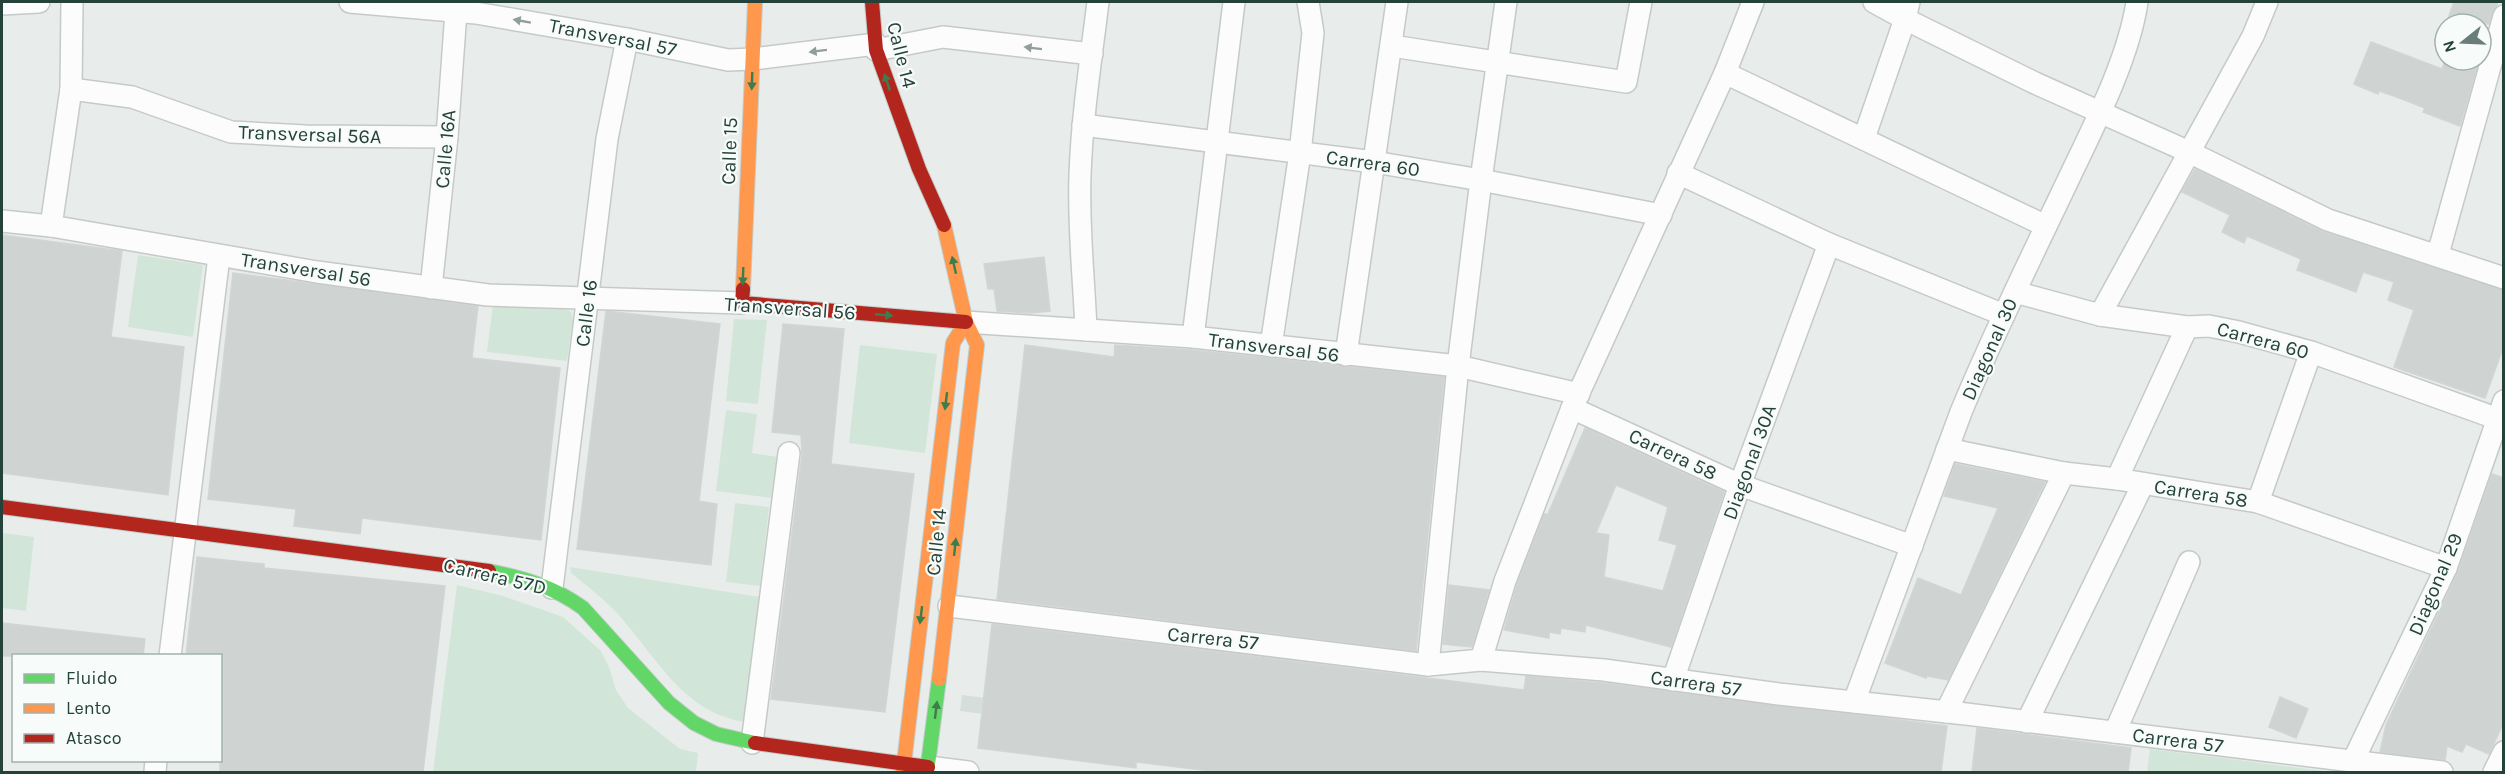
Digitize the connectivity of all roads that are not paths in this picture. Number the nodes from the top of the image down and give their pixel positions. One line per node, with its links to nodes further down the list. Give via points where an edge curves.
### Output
1 (39, 2): 16 (street)
2 (72, 2): 27 (street)
3 (350, 2): 18 (street, Transversal 57)
4 (755, 2): 24 (street, Calle 15)
5 (872, 2): 22 (street, Calle 14)
6 (1098, 2): 23 (street)
7 (1234, 2): 32 (street)
8 (1308, 2): 34 (street, via 1313,33)
9 (1397, 2): 21 (street)
10 (1506, 2): 25 (street)
11 (1641, 2): 25 (street, via 1626,82)
12 (1753, 2): 26 (street)
13 (1874, 2): 17 (street)
14 (2137, 2): 28 (street, Diagonal 30, via 2134,21)
15 (2267, 2): 33 (street, via 2253,36)
16 (2, 4)
17 (1907, 10): 28 (street); 31 (street)
18 (456, 11): 20 (street, Transversal 57, one-way to 18); 30 (street, Calle 16A)
19 (2504, 16): 43 (street)
20 (627, 39): 24 (street, Transversal 57, via 717,59); 48 (street, Calle 16, via 607,139)
21 (1392, 46): 25 (street); 35 (street)
22 (876, 47): 23 (street, Transversal 57, one-way to 22, via 943,37); 24 (street, Transversal 57, one-way to 24); 52 (street, Calle 14, one-way to 22, via 946,230 919,169)
23 (1092, 54): 29 (street)
24 (753, 59): 49 (street, Calle 15, one-way to 49)
25 (1498, 61): 37 (street)
26 (1725, 73): 31 (street); 36 (street)
27 (71, 89): 30 (street, Transversal 56A, via 132,97 231,132); 40 (street)
28 (2100, 113): 33 (street); 41 (street, Diagonal 30)
29 (1083, 125): 32 (street, Carrera 60); 54 (street, via 1080,223)
30 (447, 137): 46 (street, Calle 16A)
31 (1864, 138): 41 (street)
32 (1216, 142): 34 (street, Carrera 60); 55 (street)
33 (2189, 152): 43 (street, via 2328,220); 51 (street)
34 (1300, 153): 35 (street, Carrera 60); 56 (street)
35 (1374, 162): 37 (street, Carrera 60); 58 (street)
36 (1678, 173): 38 (street); 42 (street)
37 (1481, 180): 38 (street, Carrera 60); 59 (street)
38 (1661, 215): 60 (street)
39 (2, 221): 40 (street, Transversal 56)
40 (51, 226): 44 (street, Transversal 56)
41 (2046, 226): 47 (street, Diagonal 30)
42 (1829, 244): 50 (street); 67 (street, Diagonal 30A)
43 (2438, 254): 45 (street)
44 (219, 256): 46 (street, Transversal 56); 70 (street)
45 (2504, 278)
46 (431, 288): 48 (street, Transversal 56, via 488,295)
47 (2015, 292): 50 (street, Diagonal 30); 51 (street, Carrera 60)
48 (588, 297): 49 (street, Transversal 56); 74 (street, Calle 16)
49 (742, 303): 52 (street, Transversal 56, one-way to 52)
50 (2004, 315): 62 (street, Diagonal 30)
51 (2100, 315): 53 (street, Carrera 60)
52 (966, 322): 54 (street, Transversal 56); 75 (street, Calle 14, one-way to 52, via 977,345); 87 (street, Calle 14, one-way to 87, via 953,343)
53 (2187, 327): 57 (street, Carrera 60, via 2210,326); 65 (street)
54 (1086, 330): 55 (street, Transversal 56)
55 (1194, 337): 56 (street, Transversal 56)
56 (1271, 346): 58 (street, Transversal 56)
57 (2311, 352): 61 (street, Carrera 60); 68 (street)
58 (1346, 355): 59 (street, Transversal 56)
59 (1458, 366): 60 (street, Transversal 56); 78 (street)
60 (1575, 401): 67 (street, Carrera 58); 77 (street, via 1505,581)
61 (2501, 414): 73 (street, Diagonal 29)
62 (1947, 449): 64 (street, Carrera 58); 71 (street, Diagonal 30)
63 (789, 453): 84 (street)
64 (2064, 473): 65 (street, Carrera 58); 81 (street)
65 (2117, 479): 66 (street, Carrera 58)
66 (2142, 484): 68 (street, Carrera 58); 82 (street)
67 (1740, 485): 71 (street, Carrera 58); 79 (street, Diagonal 30A)
68 (2258, 502): 73 (street, Carrera 58)
69 (2, 507): 70 (street, Carrera 57D)
70 (184, 531): 74 (street, Carrera 57D, via 460,566); 76 (street)
71 (1912, 546): 80 (street, Diagonal 30)
72 (2189, 562): 83 (street)
73 (2446, 568): 86 (street, Diagonal 29)
74 (552, 588): 84 (street, Carrera 57D, via 583,608 669,703 694,723)
75 (949, 606): 78 (street, Carrera 57); 88 (street, Calle 14, one-way to 75)
76 (170, 654)
77 (1481, 660): 78 (street, Carrera 57); 79 (street, Carrera 57)
78 (1428, 664)
79 (1673, 680): 80 (street, Carrera 57)
80 (1854, 702): 81 (street, Carrera 57)
81 (1946, 712): 82 (street, Carrera 57)
82 (2027, 722): 83 (street, Carrera 57)
83 (2115, 732): 86 (street, Carrera 57)
84 (752, 744): 87 (street, Carrera 57D)
85 (2504, 752): 91 (street)
86 (2353, 761): 90 (street, Carrera 57)
87 (903, 768): 88 (street, Carrera 57D)
88 (927, 770): 89 (street, Carrera 57D)
89 (968, 772)
90 (2442, 772)
91 (2494, 772)

